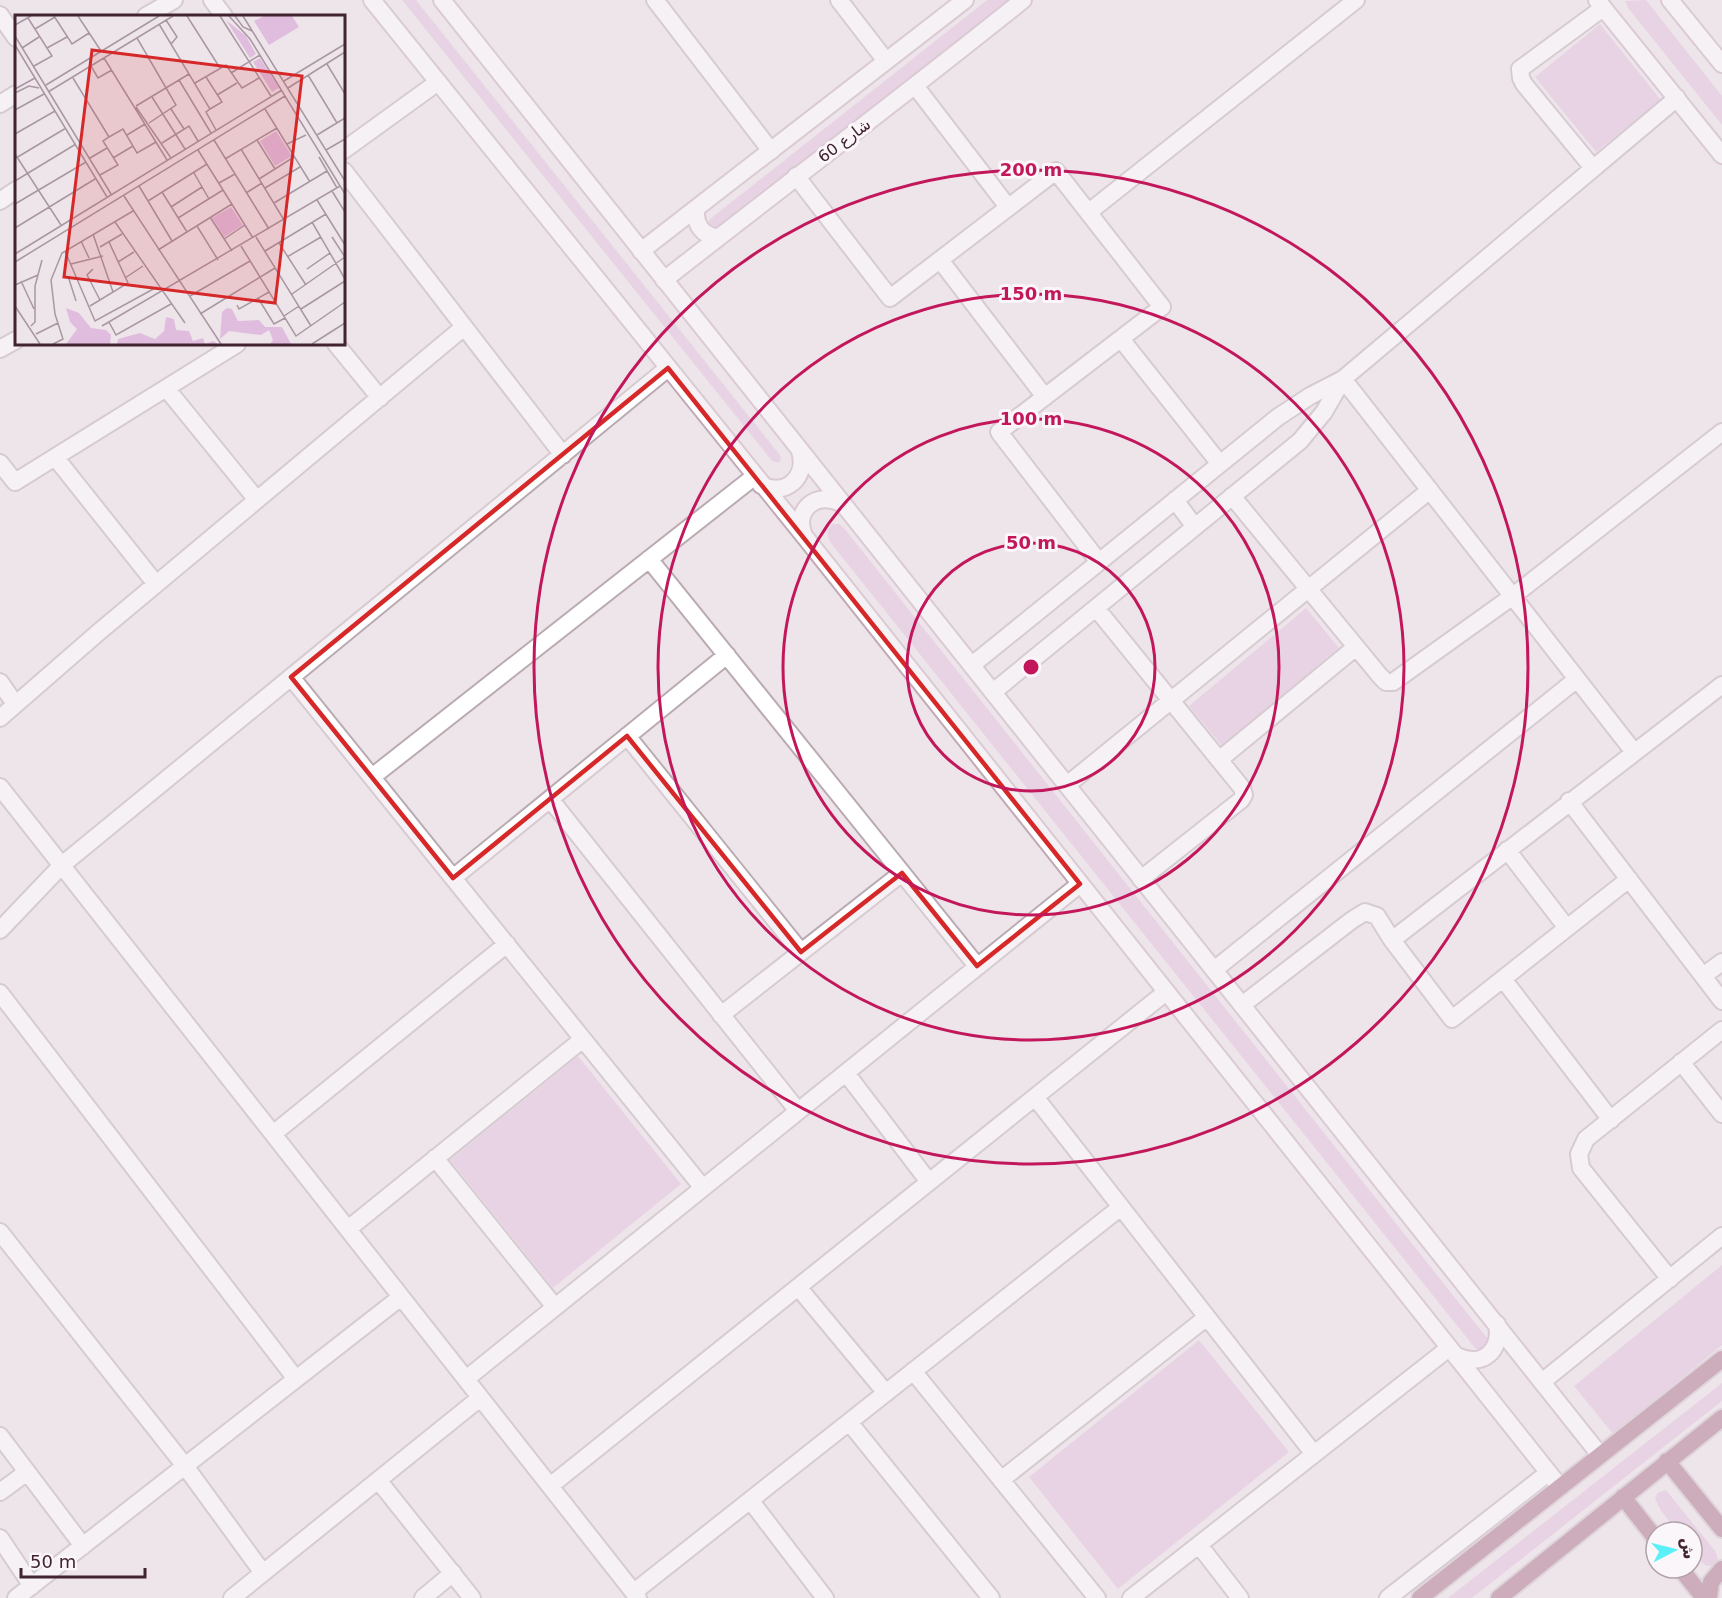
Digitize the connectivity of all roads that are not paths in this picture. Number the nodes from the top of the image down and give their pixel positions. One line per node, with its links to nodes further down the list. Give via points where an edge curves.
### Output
1 (174, 0): 13 (street)
2 (212, 0): 14 (street)
3 (372, 0): 18 (street)
4 (442, 0): 35 (street)
5 (655, 0): 24 (street)
6 (839, 0): 16 (street)
7 (965, 0): 16 (street)
8 (1023, 0): 19 (street, شارع 60)
9 (1356, 0): 33 (street)
10 (1670, 0): 17 (street)
11 (1600, 3): 21 (street); 26 (street, via 1520,69 1524,84)
12 (0, 15): 15 (street)
13 (148, 15)
14 (223, 15)
15 (10, 36)
16 (886, 61): 24 (street)
17 (1722, 64)
18 (438, 82): 23 (street); 44 (street)
19 (916, 87): 27 (street, شارع 60); 31 (street)
20 (15, 95): 22 (street)
21 (1677, 98): 25 (street); 26 (street)
22 (0, 104)
23 (345, 149)
24 (771, 151): 32 (street)
25 (1722, 155)
26 (1593, 168): 45 (street)
27 (796, 176): 34 (street, شارع 60); 36 (street, via 890,298)
28 (346, 179): 38 (street)
29 (15, 191): 30 (street)
30 (0, 201)
31 (1008, 207): 33 (street, via 1056,171); 36 (street)
32 (696, 209): 34 (street, via 700,229); 35 (street)
33 (1089, 212): 39 (street, via 1162,307)
34 (718, 238): 37 (street, شارع 60)
35 (642, 251): 37 (street)
36 (940, 260): 47 (street)
37 (664, 280): 50 (street)
38 (464, 327): 48 (street); 51 (street)
39 (1121, 339): 47 (street); 54 (street)
40 (15, 341): 43 (street)
41 (235, 345): 46 (street)
42 (337, 345): 48 (street)
43 (0, 349)
44 (668, 368): 51 (street); 55 (street)
45 (1343, 379): 54 (street, via 1294,406); 56 (street); 57 (street, via 1324,412 1300,441)
46 (166, 388): 52 (street); 58 (street)
47 (1045, 397): 64 (street, via 999,432)
48 (380, 398): 58 (street)
49 (1722, 432): 67 (street)
50 (800, 451): 55 (street, via 802,466 790,485 776,489); 60 (street)
51 (563, 455): 72 (street)
52 (55, 457): 53 (street, via 15,482); 65 (street)
53 (0, 463)
54 (1220, 464): 59 (street)
55 (758, 480): 62 (street); 63 (street)
56 (1430, 490): 66 (street); 67 (street)
57 (1232, 496): 61 (street); 66 (street)
58 (257, 500): 65 (street)
59 (1175, 500): 61 (street); 64 (street)
60 (841, 503): 62 (street, via 824,498 809,505 801,520); 71 (street)
61 (1195, 527): 68 (street)
62 (805, 537): 94 (street)
63 (649, 559): 70 (street); 83 (street)
64 (1099, 562): 71 (street)
65 (156, 585): 78 (street)
66 (1309, 588): 69 (street); 77 (street)
67 (1513, 596): 69 (street, via 1393,682 1386,682); 73 (street)
68 (1096, 608): 76 (street); 77 (street)
69 (1356, 647): 82 (street)
70 (727, 655): 80 (street); 90 (street)
71 (972, 665): 76 (street)
72 (291, 677): 83 (street); 89 (street)
73 (1577, 679): 81 (street); 102 (street)
74 (0, 682): 78 (street)
75 (1722, 685): 81 (street)
76 (993, 692): 84 (street)
77 (1170, 701): 82 (street); 84 (street)
78 (15, 704): 79 (street)
79 (0, 718)
80 (627, 736): 86 (street); 99 (street)
81 (1634, 752): 87 (street)
82 (1219, 760): 92 (street, via 1242,788 1241,800)
83 (372, 777): 91 (street)
84 (1067, 785): 92 (street)
85 (0, 787): 89 (street)
86 (550, 799): 91 (street); 109 (street)
87 (1569, 801): 88 (street); 93 (street)
88 (1508, 850): 95 (street); 97 (street)
89 (62, 865): 96 (street); 118 (street)
90 (902, 873): 99 (street); 101 (street)
91 (453, 878): 98 (street)
92 (1141, 879): 102 (street)
93 (1629, 879): 95 (street); 103 (street)
94 (1080, 884): 101 (street); 105 (street)
95 (1567, 928): 104 (street)
96 (0, 930)
97 (1392, 940): 104 (street, via 1452,1019); 108 (street, via 1377,916 1365,912)
98 (507, 944): 111 (street); 118 (street)
99 (801, 952): 109 (street)
100 (1722, 962): 103 (street)
101 (977, 966): 113 (street)
102 (1214, 970): 108 (street)
103 (1703, 976): 107 (street)
104 (1503, 979): 117 (street)
105 (1166, 992): 114 (street); 132 (street)
106 (0, 993): 135 (street)
107 (1722, 1001)
108 (1242, 1005): 131 (street)
109 (721, 1015): 115 (street)
110 (1722, 1030): 112 (street)
111 (583, 1039): 119 (street); 121 (street)
112 (1681, 1062): 116 (street); 117 (street)
113 (846, 1073): 115 (street); 120 (street)
114 (1035, 1097): 120 (street); 122 (street)
115 (798, 1111): 121 (street)
116 (1722, 1114)
117 (1611, 1120): 126 (street, via 1586,1140 1579,1154 1581,1168)
118 (273, 1134): 123 (street)
119 (435, 1158): 123 (street); 129 (street)
120 (929, 1182): 127 (street)
121 (703, 1188): 129 (street)
122 (1121, 1207): 130 (street); 134 (street)
123 (348, 1229): 128 (street)
124 (0, 1232): 146 (street)
125 (1722, 1236): 126 (street)
126 (1670, 1279): 137 (street)
127 (798, 1287): 138 (street); 151 (street)
128 (401, 1297): 135 (street); 136 (street)
129 (555, 1307): 136 (street)
130 (1207, 1317): 143 (street); 150 (street)
131 (1497, 1324): 132 (street, via 1498,1339 1485,1357 1471,1360); 137 (street)
132 (1453, 1352): 143 (street); 148 (street)
133 (1722, 1359): 144 (main road)
134 (913, 1371): 138 (street); 150 (street)
135 (296, 1379): 146 (street)
136 (466, 1379): 139 (street)
137 (1542, 1382): 144 (street)
138 (886, 1394): 141 (street)
139 (480, 1398): 149 (street); 151 (street)
140 (1722, 1418): 145 (main road)
141 (849, 1422): 155 (street); 173 (street)
142 (0, 1436): 147 (street)
143 (1314, 1454): 159 (street)
144 (1600, 1455): 152 (main road)
145 (1667, 1461): 154 (main road); 157 (main road)
146 (185, 1466): 160 (street); 162 (street)
147 (27, 1472): 153 (street); 160 (street)
148 (1548, 1473): 152 (street); 177 (street)
149 (378, 1480): 162 (street); 163 (street)
150 (1001, 1480): 174 (street)
151 (550, 1486): 167 (street)
152 (1560, 1487): 168 (main road)
153 (0, 1492)
154 (1623, 1497): 156 (main road); 178 (main road)
155 (750, 1500): 167 (street); 172 (street)
156 (1644, 1524)
157 (1722, 1529)
158 (0, 1538): 165 (street)
159 (1199, 1545): 175 (street); 176 (street)
160 (83, 1546): 165 (street)
161 (1722, 1569): 180 (main road, via 1711,1582)
162 (263, 1572): 166 (street)
163 (453, 1574): 170 (street); 171 (street)
164 (1690, 1580): 179 (main road)
165 (32, 1586): 169 (street)
166 (243, 1595)
167 (636, 1595)
168 (1421, 1597)
169 (16, 1598)
170 (423, 1598)
171 (472, 1598)
172 (825, 1598)
173 (991, 1598)
174 (1097, 1598)
175 (1131, 1598)
176 (1240, 1598)
177 (1388, 1598)
178 (1499, 1598)
179 (1704, 1598)
180 (1709, 1598)

